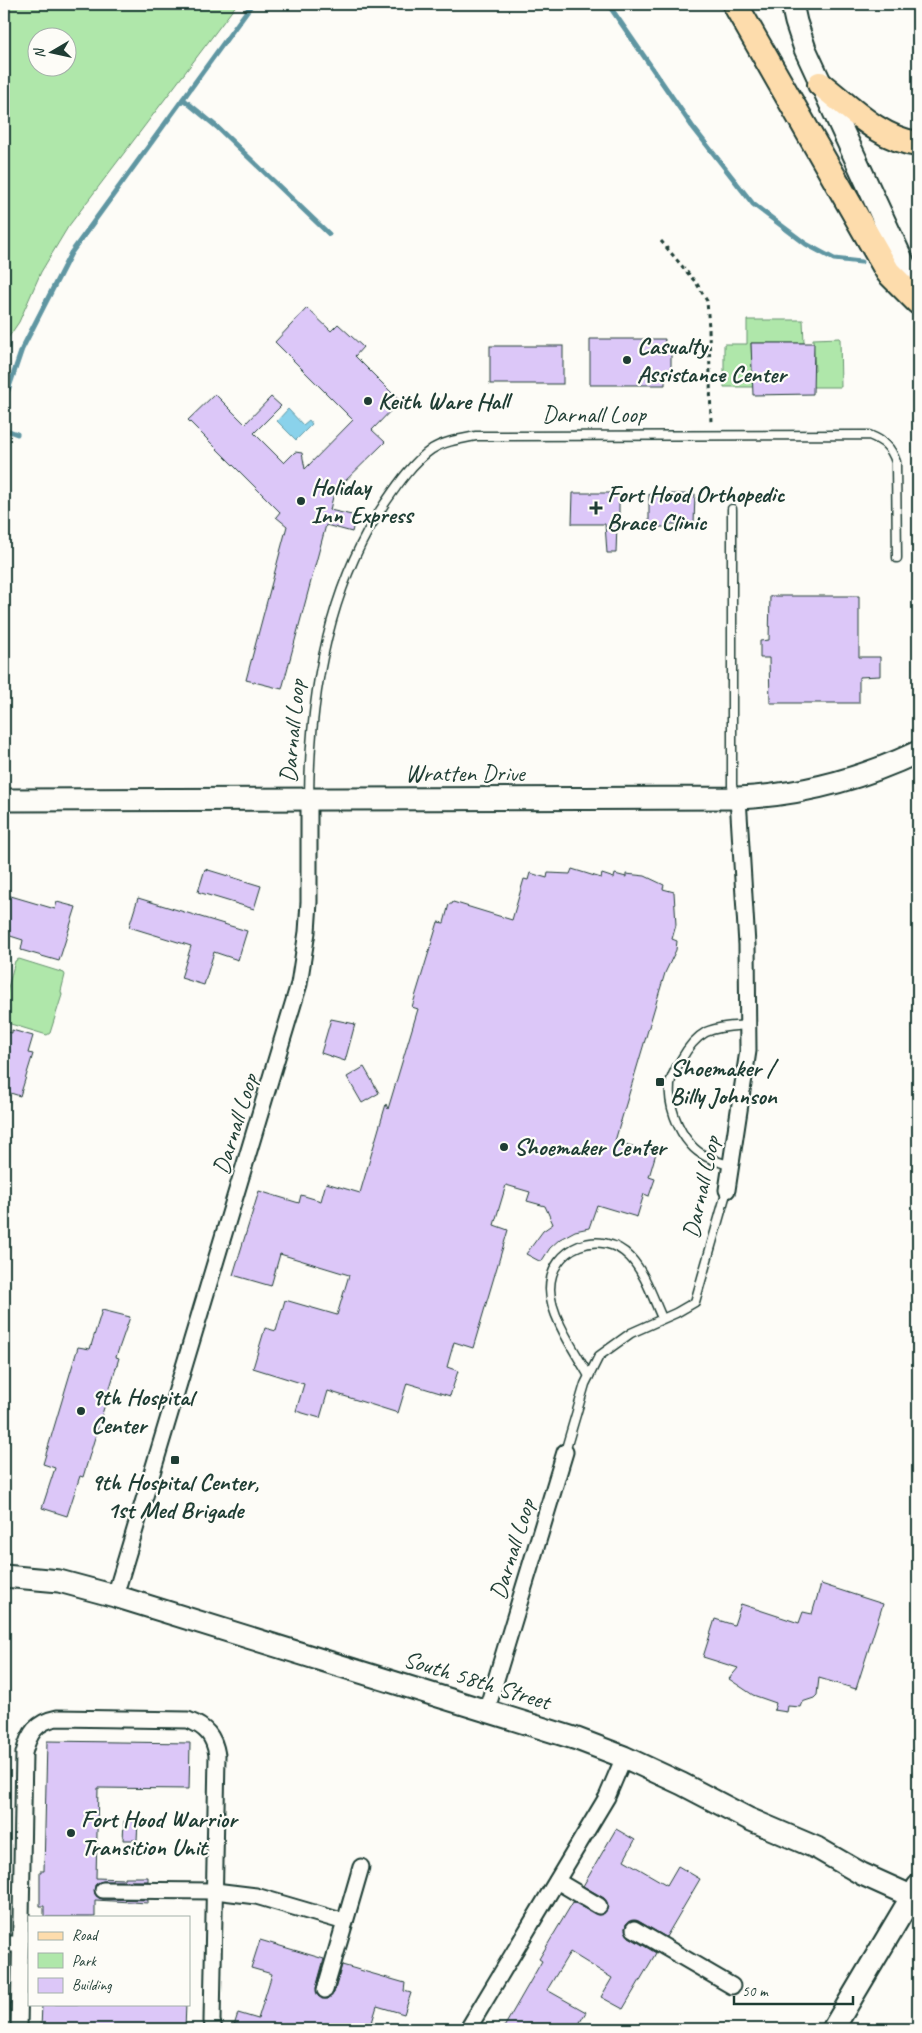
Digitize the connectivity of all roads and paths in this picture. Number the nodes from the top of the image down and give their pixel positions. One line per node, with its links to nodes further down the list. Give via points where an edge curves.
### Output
1 (735, 4): 7 (main road, via 888,272)
2 (792, 4): 3 (street, via 804,49)
3 (820, 84): 4 (main road, via 874,127); 6 (street)
4 (918, 144)
5 (661, 241): 8 (path, via 707,301)
6 (918, 294)
7 (918, 302)
8 (711, 436): 10 (lane, Darnall Loop, via 870,435 882,441 892,450 896,462); 14 (lane, Darnall Loop, via 476,436 452,440 433,449 396,487 369,526 343,586 317,680 310,738)
9 (732, 509): 12 (lane, Darnall Loop, via 732,786)
10 (897, 558)
11 (918, 752): 12 (street, Wratten Drive, via 824,786 772,796)
12 (738, 798): 14 (street, Wratten Drive); 15 (street, Darnall Loop)
13 (4, 800): 14 (street, Wratten Drive)
14 (309, 800): 22 (street, Darnall Loop, via 309,902 299,984)
15 (748, 1025): 16 (street, Darnall Loop, via 748,1051); 16 (lane, via 707,1032 688,1048 670,1084 677,1124 691,1146 706,1157)
16 (731, 1166): 17 (street, Darnall Loop)
17 (727, 1190): 18 (lane, Darnall Loop, via 695,1302)
18 (662, 1318): 19 (lane, Darnall Loop, via 599,1356); 19 (lane, via 645,1280 631,1258 619,1248 604,1243 587,1243 570,1249 551,1275 550,1291 565,1334)
19 (589, 1376): 20 (lane, Darnall Loop)
20 (565, 1452): 23 (street, Darnall Loop)
21 (4, 1576): 22 (street, South 58th Street, via 58,1581)
22 (115, 1596): 23 (street, South 58th Street)
23 (487, 1709): 24 (street, South 58th Street)
24 (624, 1757): 26 (street, via 607,1797); 29 (street, South 58th Street, via 817,1848 862,1874)
25 (361, 1867): 31 (street)
26 (557, 1880): 30 (street); 39 (street)
27 (103, 1890): 28 (street)
28 (214, 1891): 31 (street, via 256,1896); 34 (street, via 217,1755 215,1742 208,1732 188,1720 175,1719 45,1720 34,1729 24,1753); 38 (street)
29 (916, 1895): 40 (street)
30 (599, 1906)
31 (344, 1922): 36 (street)
32 (634, 1929): 35 (street)
33 (4, 1944): 34 (street)
34 (21, 1944): 37 (street)
35 (732, 1986)
36 (325, 1990)
37 (20, 2029)
38 (214, 2029)
39 (468, 2029)
40 (833, 2029)

